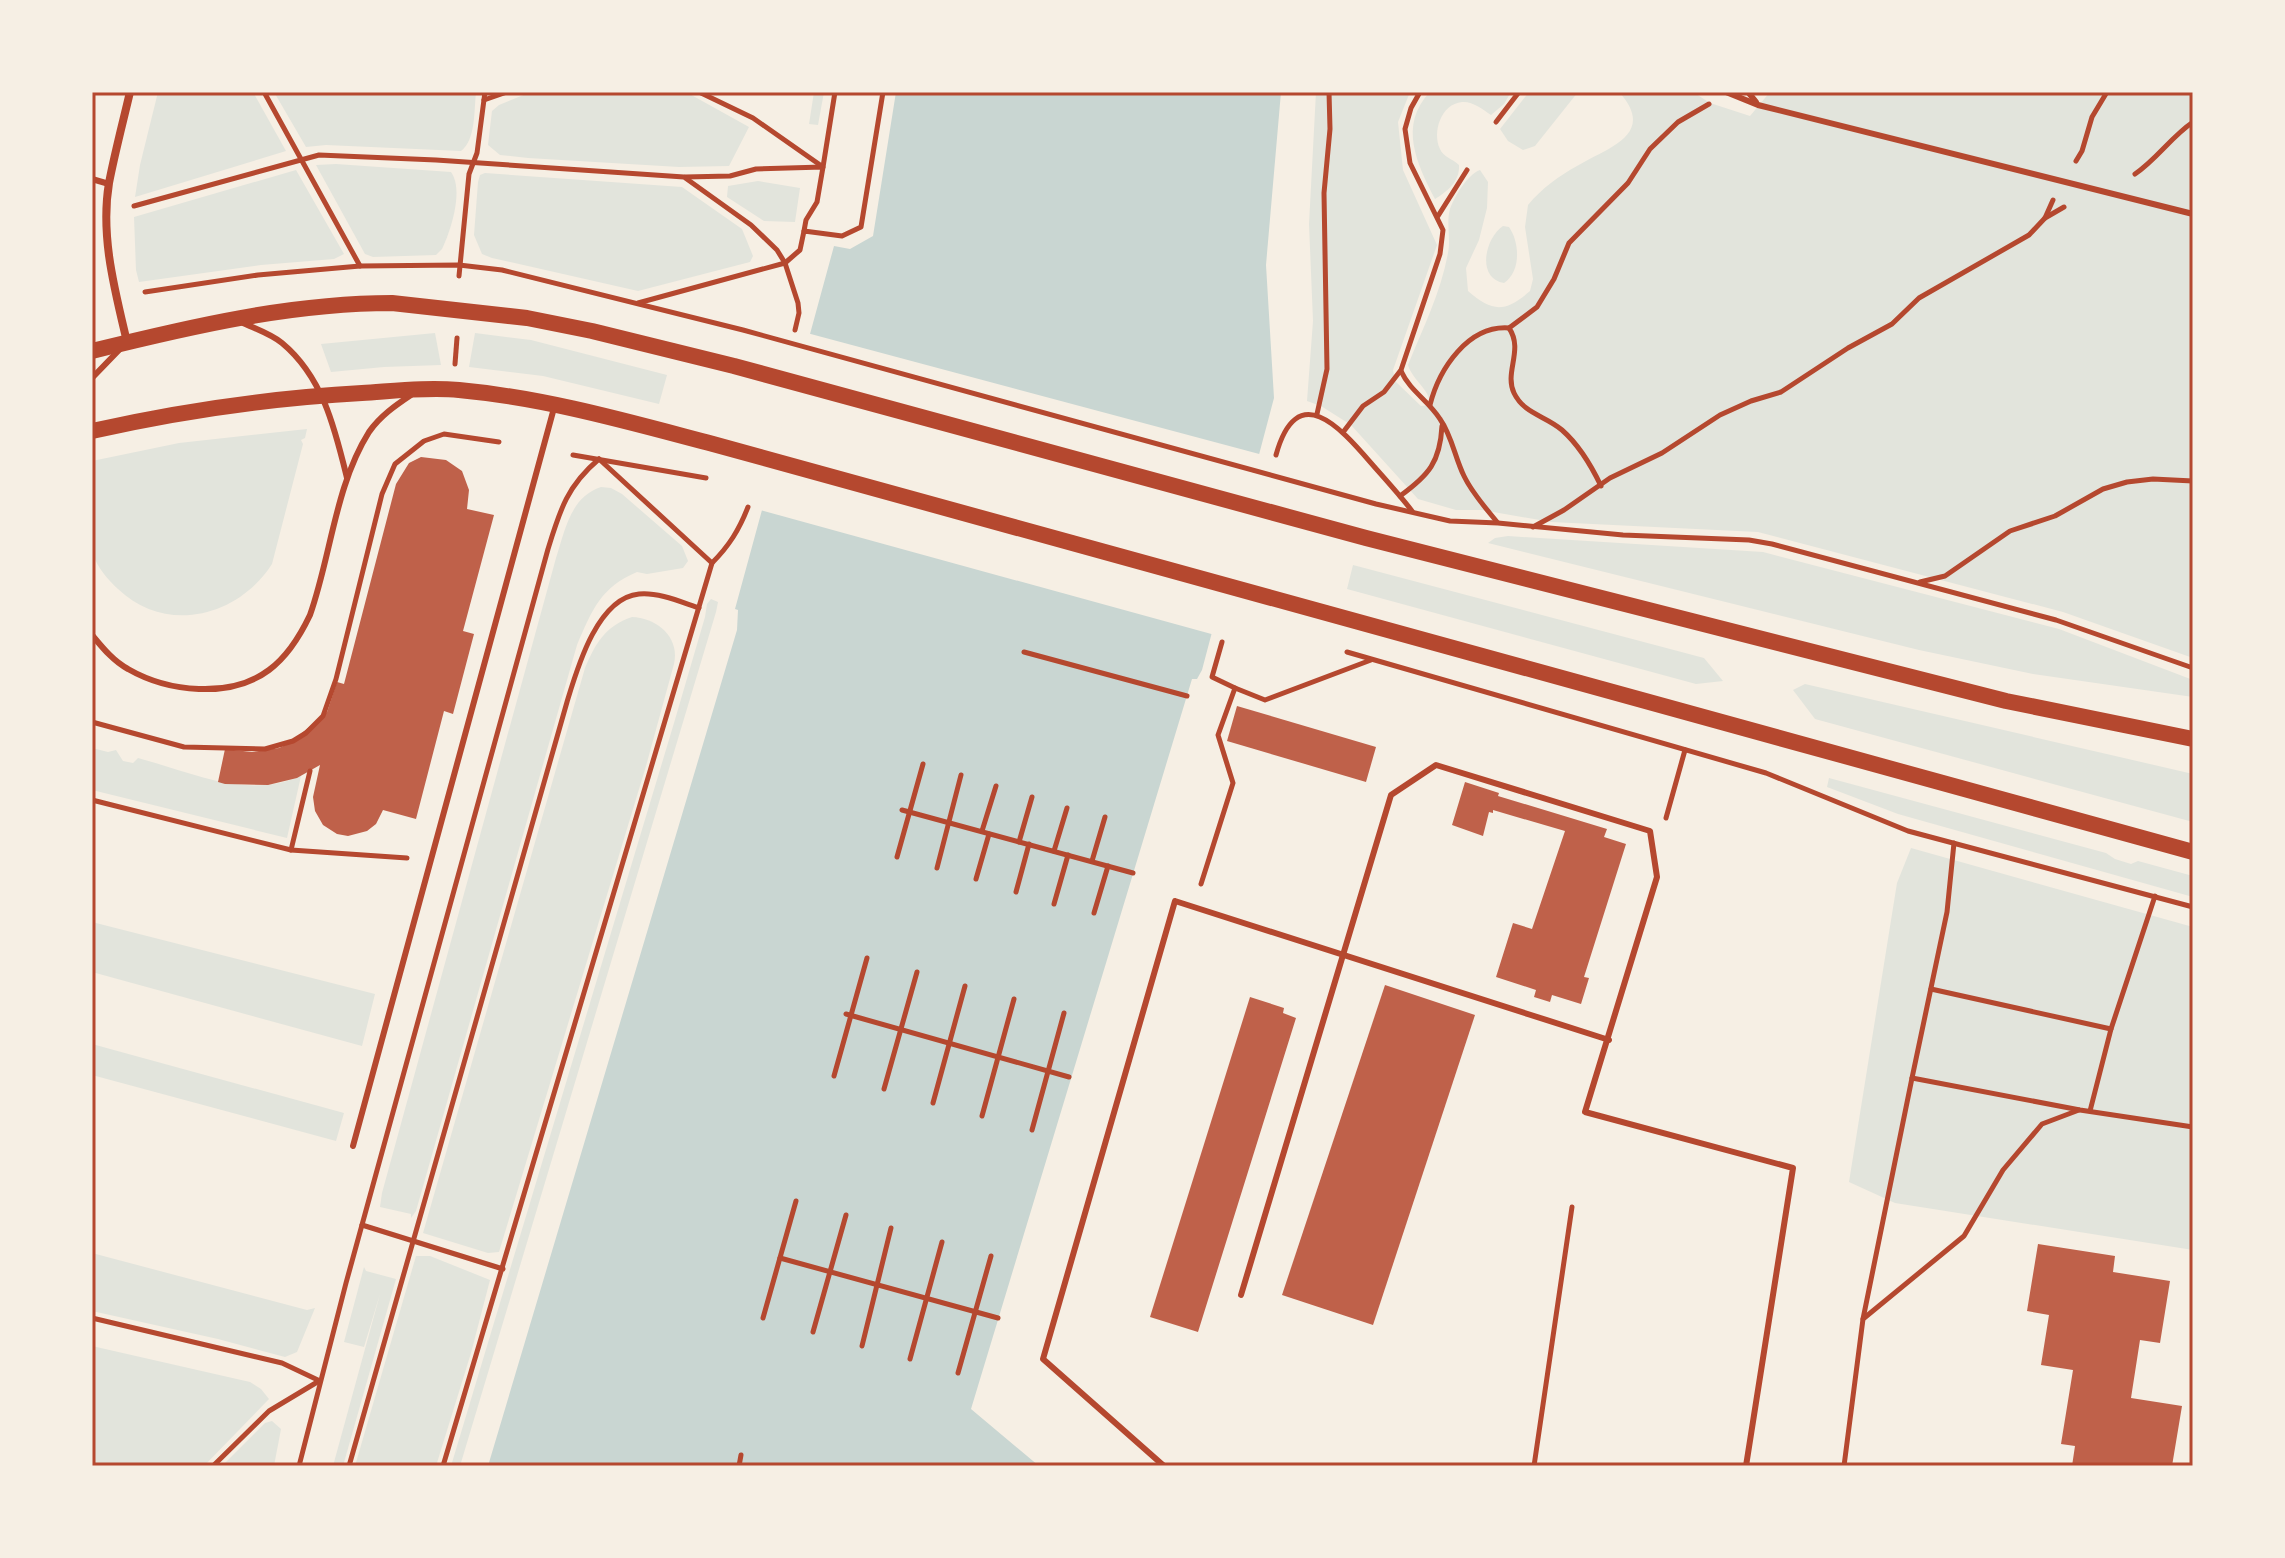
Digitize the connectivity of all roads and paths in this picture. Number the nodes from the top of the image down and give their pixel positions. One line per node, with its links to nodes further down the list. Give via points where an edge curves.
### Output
1 (130, 92): 24 (street)
2 (264, 92): 17 (path)
3 (485, 92): 14 (path)
4 (507, 92): 14 (path)
5 (699, 92): 19 (path, via 753,118)
6 (835, 92): 19 (path)
7 (883, 92): 28 (path, via 861,227 842,236)
8 (1329, 92): 48 (path, via 1324,193 1327,369)
9 (1420, 92): 27 (path, via 1405,129 1410,163)
10 (1519, 92): 16 (path)
11 (1726, 92): 15 (lane); 36 (path, via 1678,122 1650,149 1628,183 1569,243 1537,307)
12 (1748, 92): 15 (lane)
13 (2107, 92): 23 (path, via 2092,117 2082,151)
14 (484, 100): 18 (path)
15 (1758, 105): 23 (lane)
16 (1496, 122)
17 (302, 158): 18 (path, via 330,154); 25 (path); 31 (path)
18 (473, 164): 21 (path); 30 (path)
19 (823, 167): 21 (path); 28 (path, via 817,202)
20 (1467, 170): 27 (path)
21 (684, 177): 29 (path, via 751,225)
22 (92, 179): 24 (lane)
23 (2062, 181): 26 (lane); 60 (path, via 2045,218 2029,235 1919,298 1892,324 1781,392 1720,415)
24 (109, 184): 39 (street, via 108,243)
25 (134, 206)
26 (2193, 214)
27 (1438, 216): 42 (path, via 1443,230 1440,254)
28 (804, 231): 29 (path, via 800,250)
29 (785, 263): 34 (path); 37 (path, via 798,303)
30 (459, 265): 31 (path); 32 (path); 34 (path, via 502,270)
31 (360, 266): 33 (path)
32 (459, 276)
33 (145, 292)
34 (638, 303): 63 (path)
35 (237, 320): 39 (main road); 45 (lane, via 281,342); 80 (main road, via 392,303 557,323 2006,701)
36 (1509, 328): 47 (path, via 1495,326 1465,345 1440,376); 60 (path, via 1515,363 1511,388 1540,418 1560,428 1590,463)
37 (795, 330)
38 (457, 333): 41 (path)
39 (127, 343): 40 (main road); 43 (lane)
40 (92, 351)
41 (455, 366)
42 (1401, 370): 47 (path); 51 (path)
43 (92, 378)
44 (421, 389): 45 (main road); 46 (main road); 57 (lane, via 379,419)
45 (321, 395): 50 (main road, via 186,412); 57 (lane)
46 (555, 404): 102 (main road); 141 (lane)
47 (1430, 405): 49 (path)
48 (1317, 414): 51 (path); 55 (path, via 1292,422)
49 (1442, 421): 61 (path, via 1441,449 1429,472); 64 (path, via 1463,475)
50 (92, 431)
51 (1344, 431): 61 (path)
52 (454, 434): 53 (path)
53 (499, 442)
54 (573, 455): 56 (path)
55 (1276, 455)
56 (599, 459): 58 (path); 66 (path); 145 (path, via 566,498 548,549)
57 (347, 478): 73 (lane, via 310,615 299,637 270,669 234,686 185,688 153,681)
58 (706, 478)
59 (2193, 481): 67 (path, via 2153,479 2103,489 2055,516 2010,531 1945,576)
60 (1601, 486): 65 (path)
61 (1400, 496): 63 (path)
62 (748, 507): 66 (path, via 740,530)
63 (1413, 511): 64 (path, via 1450,521)
64 (1498, 523): 65 (path)
65 (1532, 528): 67 (path, via 1749,540)
66 (712, 563): 68 (path)
67 (1918, 583): 76 (path, via 2056,620)
68 (699, 608): 147 (path, via 635,594 602,619 586,644); 151 (path)
69 (92, 635): 73 (lane)
70 (1222, 642): 77 (path, via 1212,677)
71 (92, 648): 73 (lane)
72 (1335, 648): 75 (path)
73 (106, 652)
74 (1024, 652): 78 (path)
75 (1371, 660): 77 (path, via 1265,700); 82 (path)
76 (2193, 668)
77 (1235, 688): 114 (path, via 1218,735 1233,783)
78 (1187, 696)
79 (92, 722): 81 (path)
80 (2193, 739)
81 (184, 747)
82 (1685, 750): 94 (path, via 1663,826); 98 (path, via 1766,773 1908,831)
83 (923, 764): 91 (path)
84 (310, 771): 100 (path)
85 (961, 775): 93 (path)
86 (996, 786): 95 (path)
87 (1032, 797): 97 (path)
88 (92, 800): 100 (path)
89 (1067, 808): 101 (path)
90 (902, 810): 91 (path)
91 (910, 812): 93 (path); 104 (path)
92 (1105, 817): 106 (path)
93 (948, 823): 95 (path); 108 (path)
94 (1650, 831): 117 (lane, via 1436,765 1391,795); 127 (lane, via 1657,877)
95 (981, 832): 96 (path)
96 (989, 834): 97 (path); 110 (path)
97 (1019, 842): 99 (path)
98 (1954, 843): 112 (path); 121 (path)
99 (1029, 844): 101 (path); 111 (path)
100 (291, 850): 105 (path)
101 (1054, 851): 103 (path)
102 (2193, 852)
103 (1068, 855): 106 (path); 113 (path)
104 (897, 857)
105 (412, 858)
106 (1092, 861): 107 (path)
107 (1108, 866): 109 (path); 116 (path)
108 (937, 868)
109 (1133, 873)
110 (976, 879)
111 (1016, 892)
112 (2155, 896): 115 (path); 125 (path)
113 (1054, 904)
114 (1193, 907): 117 (lane); 172 (lane, via 1175,901 1043,1359)
115 (2193, 907)
116 (1094, 913)
117 (1344, 955): 127 (lane); 154 (lane)
118 (867, 958): 124 (path)
119 (917, 972): 126 (path)
120 (965, 986): 128 (path)
121 (1931, 989): 125 (path); 133 (path)
122 (1014, 999): 129 (path)
123 (1064, 1013): 130 (path)
124 (849, 1015): 126 (path); 131 (path)
125 (2111, 1029): 137 (path)
126 (901, 1030): 128 (path); 134 (path)
127 (1609, 1040): 174 (lane, via 1585,1112 1793,1168)
128 (949, 1044): 129 (path); 135 (path)
129 (999, 1057): 130 (path); 138 (path)
130 (1047, 1071): 132 (path); 140 (path)
131 (834, 1076)
132 (1069, 1077)
133 (1912, 1078): 136 (path); 160 (path)
134 (884, 1089)
135 (933, 1103)
136 (2080, 1110): 137 (path); 160 (path, via 2042,1124 2003,1170 1964,1236)
137 (2090, 1111): 139 (path)
138 (982, 1116)
139 (2193, 1127)
140 (1032, 1130)
141 (353, 1146)
142 (796, 1201): 150 (path)
143 (1572, 1207): 173 (path)
144 (846, 1215): 152 (path)
145 (362, 1225): 147 (path); 165 (path)
146 (891, 1228): 153 (path)
147 (414, 1241): 151 (path); 169 (path)
148 (942, 1242): 155 (path)
149 (991, 1256): 156 (path)
150 (780, 1258): 152 (path); 158 (path)
151 (503, 1269): 170 (path)
152 (830, 1272): 153 (path); 161 (path)
153 (878, 1286): 155 (path); 162 (path)
154 (1241, 1295)
155 (927, 1299): 156 (path); 163 (path)
156 (975, 1312): 159 (path); 164 (path)
157 (92, 1318): 165 (path, via 282,1363)
158 (763, 1318)
159 (998, 1318)
160 (1863, 1319): 175 (path)
161 (813, 1332)
162 (862, 1346)
163 (910, 1359)
164 (958, 1373)
165 (320, 1381): 167 (path, via 269,1411); 168 (path)
166 (741, 1455): 171 (path)
167 (213, 1466)
168 (299, 1466)
169 (349, 1466)
170 (443, 1466)
171 (739, 1466)
172 (1164, 1466)
173 (1534, 1466)
174 (1746, 1466)
175 (1844, 1466)

